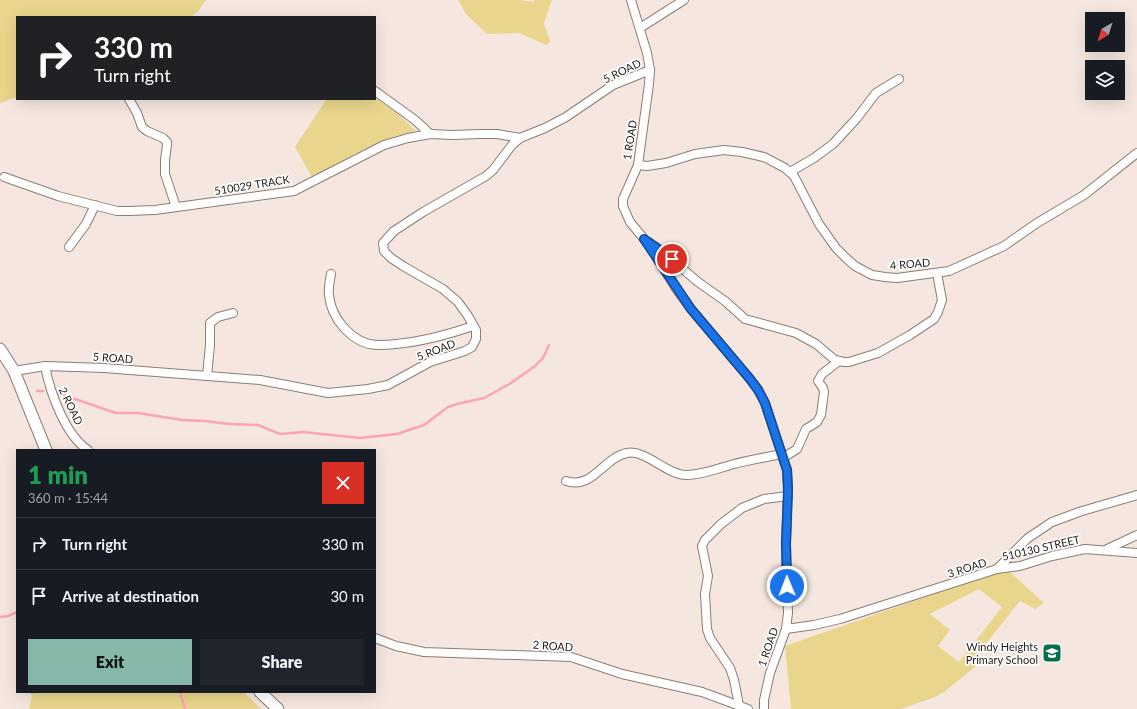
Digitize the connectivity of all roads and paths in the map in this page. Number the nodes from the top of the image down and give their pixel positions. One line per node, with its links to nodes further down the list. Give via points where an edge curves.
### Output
1 (631, 0): 3 (street, 1 ROAD)
2 (684, 0): 3 (street)
3 (640, 28): 4 (street, 1 ROAD)
4 (650, 70): 9 (street, 5 ROAD, via 613,85 550,125); 11 (street, 1 ROAD)
5 (899, 79): 12 (street, via 876,93 833,144)
6 (376, 92): 8 (street)
7 (130, 100): 15 (street, via 142,127 167,142 165,174)
8 (430, 134): 9 (street, 510029 TRACK, via 497,134); 15 (street, 510029 TRACK, via 384,145 294,191)
9 (520, 138): 21 (street, 5 ROAD, via 486,176 423,212 394,231 383,243 384,251 391,258 443,289 458,302)
10 (1137, 153): 18 (street, 4 ROAD, via 1084,195 1004,246 956,268)
11 (638, 165): 12 (street, 4 ROAD, via 653,165 709,152 733,150 764,157); 16 (street, 1 ROAD, via 623,199 623,206 630,222)
12 (790, 172): 18 (street, 4 ROAD, via 827,236 855,266 872,275 885,278)
13 (4, 177): 14 (street, 510029 TRACK, via 58,196)
14 (95, 205): 15 (street, 510029 TRACK, via 129,212); 17 (street, via 86,224)
15 (176, 207)
16 (644, 239): 23 (street, via 744,318 796,333); 29 (street, 1 ROAD, via 691,309 758,390 765,403)
17 (69, 247)
18 (937, 273): 23 (street, via 942,300 934,318 878,353 849,362)
19 (331, 274): 21 (street, via 329,295 337,320 352,335 370,344 405,343 447,335)
20 (233, 313): 26 (street, via 218,316 210,323)
21 (473, 326): 26 (street, 5 ROAD, via 476,330 476,339 472,347 430,362 388,385 368,389 328,393 260,380)
22 (0, 349): 25 (main road)
23 (840, 361): 29 (street, via 822,374 818,381 824,392 819,419 806,429 797,449)
24 (46, 366): 25 (street, 5 ROAD); 26 (street, 5 ROAD); 28 (street, 2 ROAD, via 50,387 70,431 78,443)
25 (14, 371): 27 (main road)
26 (206, 376)
27 (46, 449)
28 (87, 449)
29 (782, 456): 30 (street, via 685,475 631,452 617,457 583,482); 32 (street, 1 ROAD, via 787,470)
30 (566, 481)
31 (1137, 495): 36 (street, 3 ROAD, via 1052,522 1028,538)
32 (788, 496): 37 (street, 1 ROAD); 40 (street, via 764,499 742,508 721,524 702,546 708,576 705,594 707,629 730,668)
33 (1137, 535): 34 (street)
34 (1107, 550): 35 (street, 510130 STREET); 36 (street, 510130 STREET, via 1073,551 1029,564)
35 (1137, 552)
36 (998, 569): 37 (street, 3 ROAD, via 840,619)
37 (786, 629): 43 (street, 1 ROAD, via 770,673)
38 (376, 638): 40 (street, 2 ROAD, via 424,652 570,657 616,672 702,692)
39 (261, 693): 41 (main road)
40 (739, 705): 42 (street, 2 ROAD)
41 (278, 709)
42 (748, 709)
43 (764, 709)

